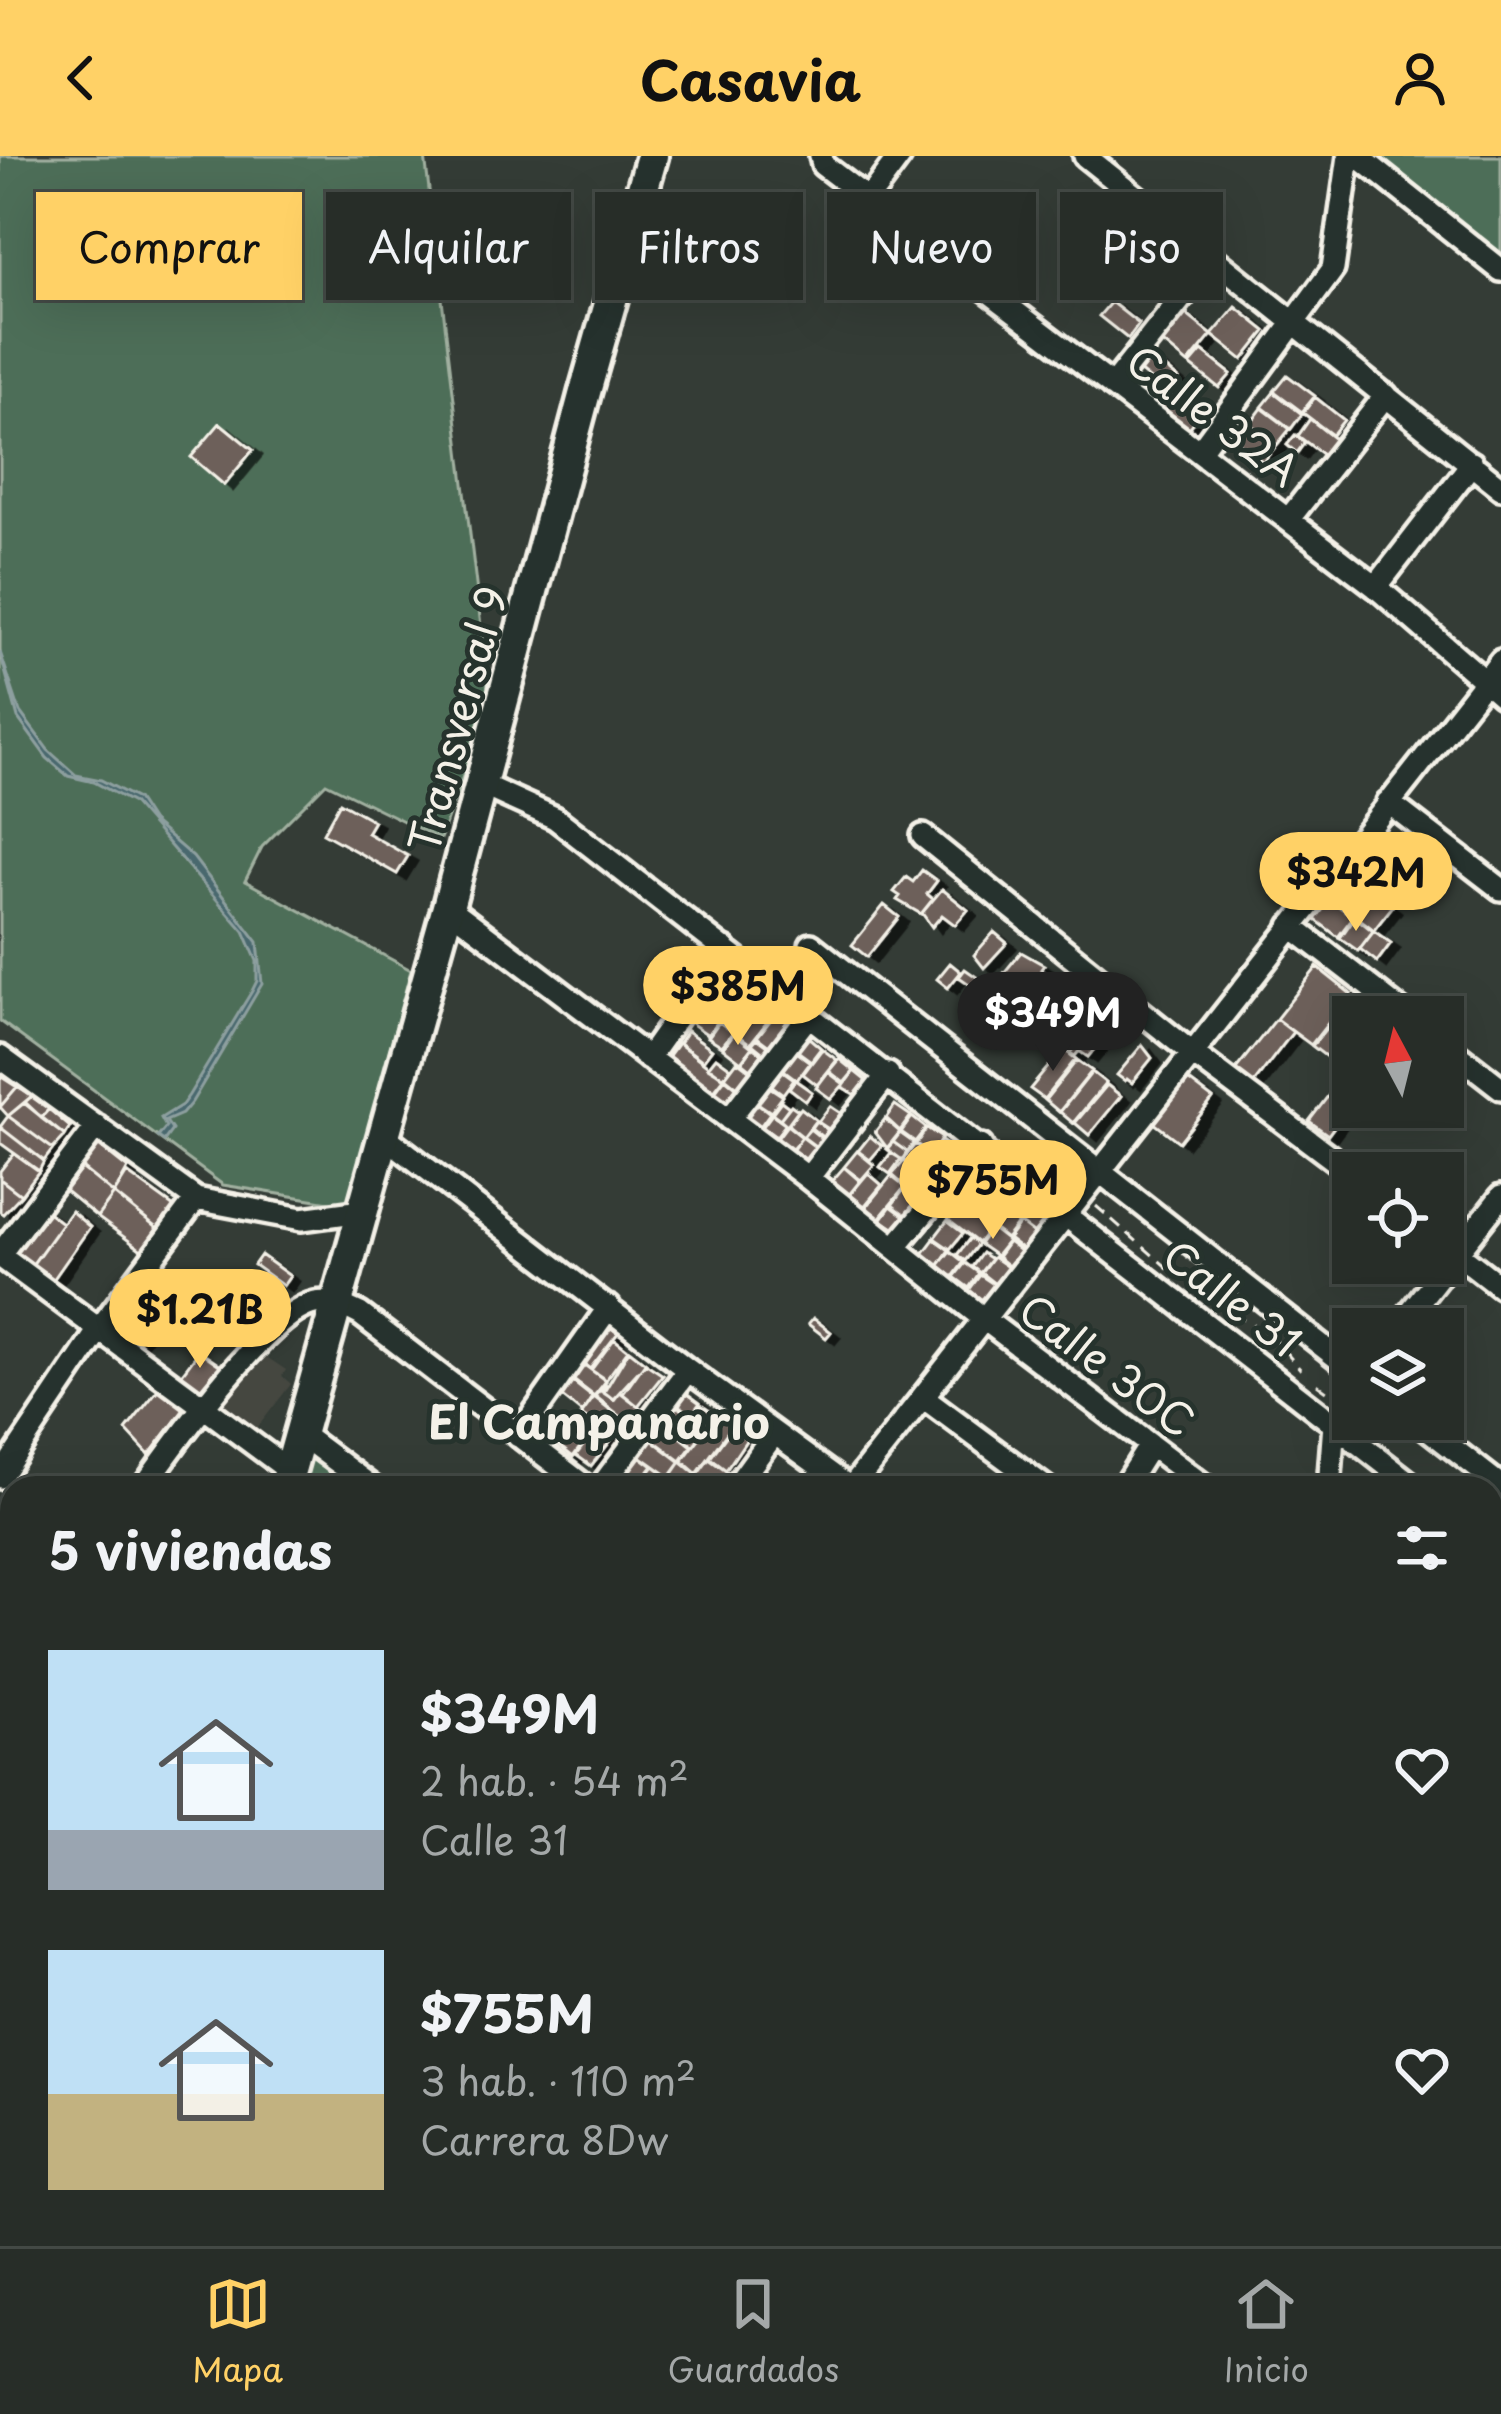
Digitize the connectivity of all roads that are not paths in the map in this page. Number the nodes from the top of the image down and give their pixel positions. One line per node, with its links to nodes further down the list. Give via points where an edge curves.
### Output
1 (652, 156): 24 (main road, Transversal 9)
2 (821, 156): 7 (street, Calle 32A)
3 (900, 156): 8 (street)
4 (1085, 156): 9 (street)
5 (1349, 156): 14 (street, via 1337,258)
6 (1358, 156): 11 (street)
7 (859, 192)
8 (873, 192)
9 (1131, 192)
10 (1223, 265): 14 (street)
11 (1501, 270)
12 (1000, 300): 15 (street, Calle 32A)
13 (1181, 300): 15 (street)
14 (1294, 322): 16 (street); 17 (street)
15 (1112, 386): 17 (street, Calle 32A)
16 (1386, 394): 18 (street); 20 (street)
17 (1199, 452): 20 (street, Calle 32A)
18 (1472, 463): 19 (street); 21 (street)
19 (1501, 488)
20 (1288, 520): 21 (street, Calle 32A)
21 (1376, 586): 23 (street, Calle 32A)
22 (1501, 661): 23 (street)
23 (1492, 689): 25 (street)
24 (482, 785): 28 (main road, Transversal 9); 31 (street, Calle 31, via 554,818)
25 (1388, 802): 27 (street); 29 (street)
26 (923, 836): 34 (street)
27 (1501, 889)
28 (448, 907): 36 (street, Calle 30C); 42 (main road, Transversal 9)
29 (1292, 926): 32 (street); 34 (street)
30 (811, 945): 45 (street, Calle 31)
31 (725, 950): 33 (street, Calle 31); 36 (street)
32 (1382, 996)
33 (810, 1015): 38 (street, Calle 31); 40 (street)
34 (1192, 1053): 44 (street); 45 (street)
35 (0, 1058): 41 (street)
36 (649, 1058): 40 (street, Calle 30C)
37 (1464, 1059): 39 (street)
38 (888, 1074): 43 (street, Calle 31); 46 (street)
39 (1501, 1088)
40 (729, 1119): 46 (street, Calle 30C)
41 (97, 1126): 48 (street); 53 (street)
42 (382, 1134): 49 (main road, Transversal 9); 57 (street)
43 (981, 1147): 50 (street, Calle 31); 52 (street)
44 (1332, 1158)
45 (1101, 1170): 50 (street); 60 (street, Calle 31)
46 (808, 1178): 52 (street, Calle 30C)
47 (1501, 1197): 51 (street)
48 (196, 1199): 49 (street, via 302,1220); 59 (street)
49 (362, 1210): 56 (main road, Transversal 9)
50 (1065, 1216): 58 (street); 64 (street, Calle 31)
51 (1464, 1233)
52 (895, 1247): 58 (street, Calle 30C)
53 (0, 1255): 59 (street)
54 (1464, 1258): 55 (street)
55 (1501, 1287)
56 (338, 1304): 63 (street, via 296,1312); 65 (main road, Transversal 9); 67 (street, via 391,1335)
57 (609, 1307): 61 (street); 67 (street)
58 (984, 1319): 62 (street); 71 (street, Calle 30C)
59 (100, 1328): 63 (street); 72 (street)
60 (1332, 1353)
61 (688, 1370): 66 (street); 78 (street)
62 (922, 1397): 81 (street); 82 (street)
63 (202, 1405): 73 (street); 74 (street)
64 (1332, 1422)
65 (298, 1432): 75 (main road, Transversal 9); 76 (street)
66 (774, 1434): 79 (street); 80 (street)
67 (518, 1436): 77 (street)
68 (1333, 1440): 85 (street)
69 (1354, 1440): 86 (street, Calle 31)
70 (1442, 1440): 87 (street)
71 (1150, 1444): 83 (street); 84 (street, Calle 30C)
72 (1, 1476)
73 (152, 1476)
74 (284, 1476)
75 (288, 1476)
76 (357, 1476)
77 (571, 1476)
78 (609, 1476)
79 (744, 1476)
80 (834, 1476)
81 (860, 1476)
82 (1030, 1476)
83 (1130, 1476)
84 (1192, 1476)
85 (1330, 1476)
86 (1400, 1476)
87 (1488, 1476)

